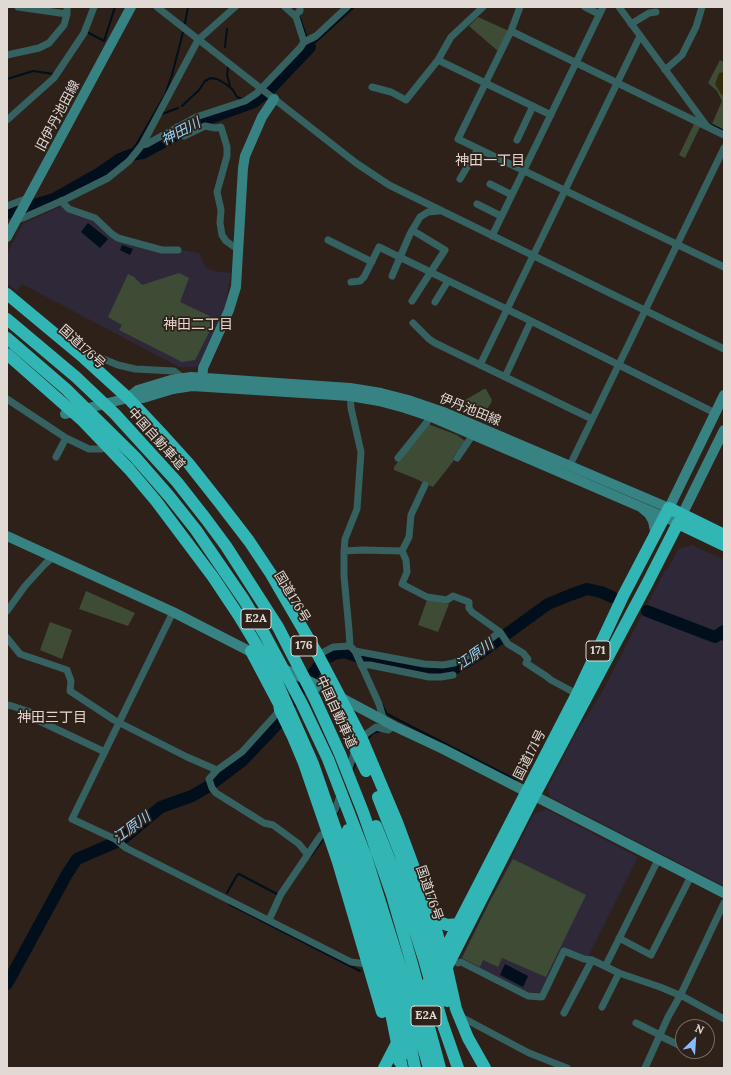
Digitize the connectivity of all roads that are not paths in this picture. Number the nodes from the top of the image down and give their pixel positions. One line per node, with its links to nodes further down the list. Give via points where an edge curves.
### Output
1 (18, 7): 15 (street)
2 (94, 7): 35 (street, via 84,33 54,78)
3 (131, 7): 48 (street, 旧伊丹池田線)
4 (157, 7): 22 (street)
5 (235, 7): 22 (street)
6 (285, 7): 18 (street)
7 (300, 7): 18 (street, via 300,11)
8 (347, 7): 23 (street, via 316,36)
9 (520, 7): 20 (street)
10 (585, 7): 17 (street)
11 (603, 7): 17 (street)
12 (618, 7): 19 (street)
13 (702, 7): 27 (street, via 696,27 682,55)
14 (481, 8): 25 (street, via 451,37)
15 (67, 11): 24 (street, via 64,25 49,43 39,48)
16 (656, 12): 19 (street, via 649,13)
17 (599, 14): 26 (street)
18 (294, 15): 23 (street)
19 (631, 24): 21 (street)
20 (511, 31): 26 (street); 28 (street)
21 (640, 36): 27 (street); 29 (street)
22 (198, 40): 31 (street); 40 (street)
23 (307, 41): 31 (street)
24 (7, 55)
25 (438, 60): 28 (street); 30 (street, via 406,100 391,92)
26 (576, 62): 29 (street); 34 (street)
27 (665, 70): 36 (street)
28 (485, 83): 33 (street); 42 (street, via 458,139)
29 (617, 83): 36 (street); 46 (street)
30 (372, 87)
31 (262, 89): 32 (street); 37 (street, via 244,101 196,117)
32 (272, 97): 52 (street, via 356,164 389,185); 59 (street, via 245,156)
33 (533, 106): 34 (street); 39 (street)
34 (551, 115): 43 (street)
35 (7, 120)
36 (707, 127): 38 (street)
37 (178, 128): 40 (street); 59 (street, via 184,136 205,126 221,127 228,156 217,192 221,210 220,223 226,241)
38 (724, 135)
39 (517, 140)
40 (142, 145): 49 (street, via 108,178)
41 (724, 148): 58 (street)
42 (478, 149): 43 (street); 44 (street)
43 (524, 171): 46 (street); 47 (street)
44 (460, 179)
45 (490, 184): 47 (street)
46 (565, 190): 58 (street); 61 (street)
47 (512, 195): 53 (street)
48 (27, 200): 51 (street); 54 (street, 旧伊丹池田線)
49 (61, 201): 54 (street); 60 (street, via 69,209 95,218 118,238 162,250)
50 (477, 204): 53 (street)
51 (7, 206)
52 (440, 210): 55 (street, via 428,212); 56 (street)
53 (501, 216): 56 (street)
54 (12, 225)
55 (412, 230): 62 (street); 65 (street, via 445,250)
56 (492, 236): 61 (street)
57 (328, 240): 63 (street)
58 (677, 244): 64 (street); 74 (street)
59 (238, 248): 87 (street, via 236,286 231,304 203,368)
60 (178, 250)
61 (533, 256): 73 (street); 74 (street)
62 (401, 258): 63 (street, via 379,247); 65 (street); 66 (street)
63 (372, 262): 68 (street, via 364,277)
64 (724, 267)
65 (431, 273): 67 (street); 70 (street)
66 (392, 276)
67 (448, 281): 71 (street); 73 (street)
68 (351, 282)
69 (7, 293): 81 (highway); 91 (highway)
70 (412, 301)
71 (435, 302)
72 (7, 303): 91 (highway, 国道176号 / 176)
73 (507, 310): 76 (street); 83 (street)
74 (644, 311): 79 (street); 84 (street)
75 (7, 319): 127 (highway, 中国自動車道 / E2A, via 115,414 177,482 206,519 278,627)
76 (531, 321): 84 (street); 85 (street)
77 (413, 323): 83 (street, via 429,339)
78 (7, 338): 128 (highway, 中国自動車道 / E2A, via 102,422 169,496 244,600)
79 (724, 349)
80 (7, 354): 96 (highway)
81 (84, 358): 86 (street, via 96,356 135,369 174,370); 91 (highway)
82 (7, 362): 93 (highway); 96 (highway)
83 (480, 365): 85 (street)
84 (619, 365): 92 (street); 95 (street)
85 (505, 377): 95 (street)
86 (183, 378): 87 (street, 伊丹池田線); 91 (street, 伊丹池田線, via 138,390)
87 (202, 382): 88 (street, 伊丹池田線); 91 (street, 伊丹池田線, via 143,398)
88 (350, 392): 94 (street, 伊丹池田線); 104 (street, 伊丹池田線, via 381,393 408,400 446,413); 113 (street, via 350,408 361,452 357,509 345,539)
89 (724, 395): 92 (street)
90 (7, 399): 99 (street)
91 (123, 399): 93 (street, 伊丹池田線); 122 (highway, via 189,464 248,541); 173 (highway, 国道176号 / 176, via 214,505 252,559 299,636 376,792 423,918 448,1005)
92 (715, 413): 107 (street)
93 (65, 414): 100 (highway)
94 (429, 416): 98 (street, 伊丹池田線); 102 (street)
95 (592, 419): 104 (street)
96 (83, 421): 168 (highway, via 129,469 184,537 239,616 271,669 314,764 350,871 391,1013)
97 (724, 430): 108 (street)
98 (472, 434): 103 (street); 106 (street, 伊丹池田線)
99 (66, 438): 100 (street, via 89,449); 101 (street)
100 (101, 449): 121 (highway, via 179,541 232,618)
101 (56, 457)
102 (398, 458)
103 (457, 458)
104 (570, 465): 107 (street, 伊丹池田線)
105 (425, 485): 114 (street, via 411,514 409,537)
106 (642, 508): 107 (street, 伊丹池田線); 111 (street, via 650,514 653,521)
107 (667, 512): 108 (highway); 111 (highway, 国道171号 / 171)
108 (680, 518): 109 (highway); 112 (highway); 138 (highway, 国道171号 / 171, via 645,589)
109 (724, 535)
110 (7, 536): 115 (street)
111 (654, 537): 125 (highway, 国道171号 / 171)
112 (724, 545)
113 (344, 551): 114 (street); 120 (street, via 344,576)
114 (402, 551): 118 (street, via 407,572 402,584 427,597 447,600 453,596 469,602 472,612)
115 (53, 557): 116 (street, via 25,586); 117 (street)
116 (7, 612)
117 (173, 612): 121 (street); 132 (street)
118 (500, 632): 120 (street, via 466,657 443,665 424,664); 125 (street, via 508,644 523,653 528,659 526,663)
119 (7, 638): 132 (street, via 20,654 67,670 71,681 70,691)
120 (354, 650): 122 (street, via 333,647); 123 (street)
121 (251, 652): 126 (street); 130 (highway)
122 (318, 656): 126 (highway)
123 (360, 663): 124 (street, via 429,677); 131 (street)
124 (453, 675)
125 (577, 694): 138 (highway, 国道171号 / 171)
126 (339, 697): 131 (street); 146 (highway, via 362,739 397,822)
127 (315, 699): 171 (highway, 中国自動車道 / E2A, via 340,754 378,853); 172 (highway, via 387,851)
128 (302, 704): 169 (highway, via 344,818 371,902 408,1033); 170 (highway, 中国自動車道 / E2A, via 328,759 366,857)
129 (7, 705): 135 (street, via 30,712 35,719)
130 (280, 710): 137 (street, via 242,752); 153 (highway, via 323,816)
131 (384, 721): 133 (street)
132 (120, 722): 135 (street); 137 (street)
133 (394, 726): 134 (street, via 388,730 376,727); 138 (street)
134 (366, 734)
135 (105, 752): 147 (street, via 72,818)
136 (354, 753): 139 (street)
137 (217, 770): 141 (street, via 210,778 216,793 279,830 299,844)
138 (530, 794): 142 (street); 148 (highway, 国道171号 / 171); 156 (highway, 国道171号 / 171)
139 (335, 810)
140 (321, 835): 141 (street)
141 (307, 854): 147 (street)
142 (658, 860): 143 (street); 149 (street)
143 (691, 876): 144 (street); 149 (street, via 651,955)
144 (724, 893)
145 (724, 903): 157 (street)
146 (433, 919): 148 (highway, via 447,925); 150 (highway)
147 (269, 920): 153 (street, via 351,962)
148 (458, 924): 150 (highway, 国道171号 / 171)
149 (619, 938): 154 (street)
150 (442, 955): 156 (highway); 165 (highway, 国道171号 / 171)
151 (592, 960): 152 (street, via 564,951 542,997 528,996 461,962); 154 (street); 159 (street)
152 (458, 963)
153 (368, 964): 165 (highway)
154 (606, 965): 155 (street)
155 (619, 973): 157 (street); 158 (street)
156 (448, 974): 160 (highway); 167 (highway, 国道171号 / 171); 174 (highway, via 456,1009 468,1038)
157 (679, 996): 161 (street); 163 (street)
158 (602, 1007)
159 (564, 1013)
160 (466, 1019): 175 (highway, via 470,1034); 176 (street, via 529,1053)
161 (724, 1019)
162 (636, 1023): 163 (street)
163 (660, 1035): 164 (street); 177 (street)
164 (675, 1043)
165 (392, 1053): 166 (highway, 国道171号 / 171); 167 (highway)
166 (384, 1068)
167 (395, 1068)
168 (402, 1068)
169 (415, 1068)
170 (429, 1068)
171 (440, 1068)
172 (458, 1068)
173 (476, 1068)
174 (485, 1068)
175 (490, 1068)
176 (567, 1068)
177 (645, 1068)

